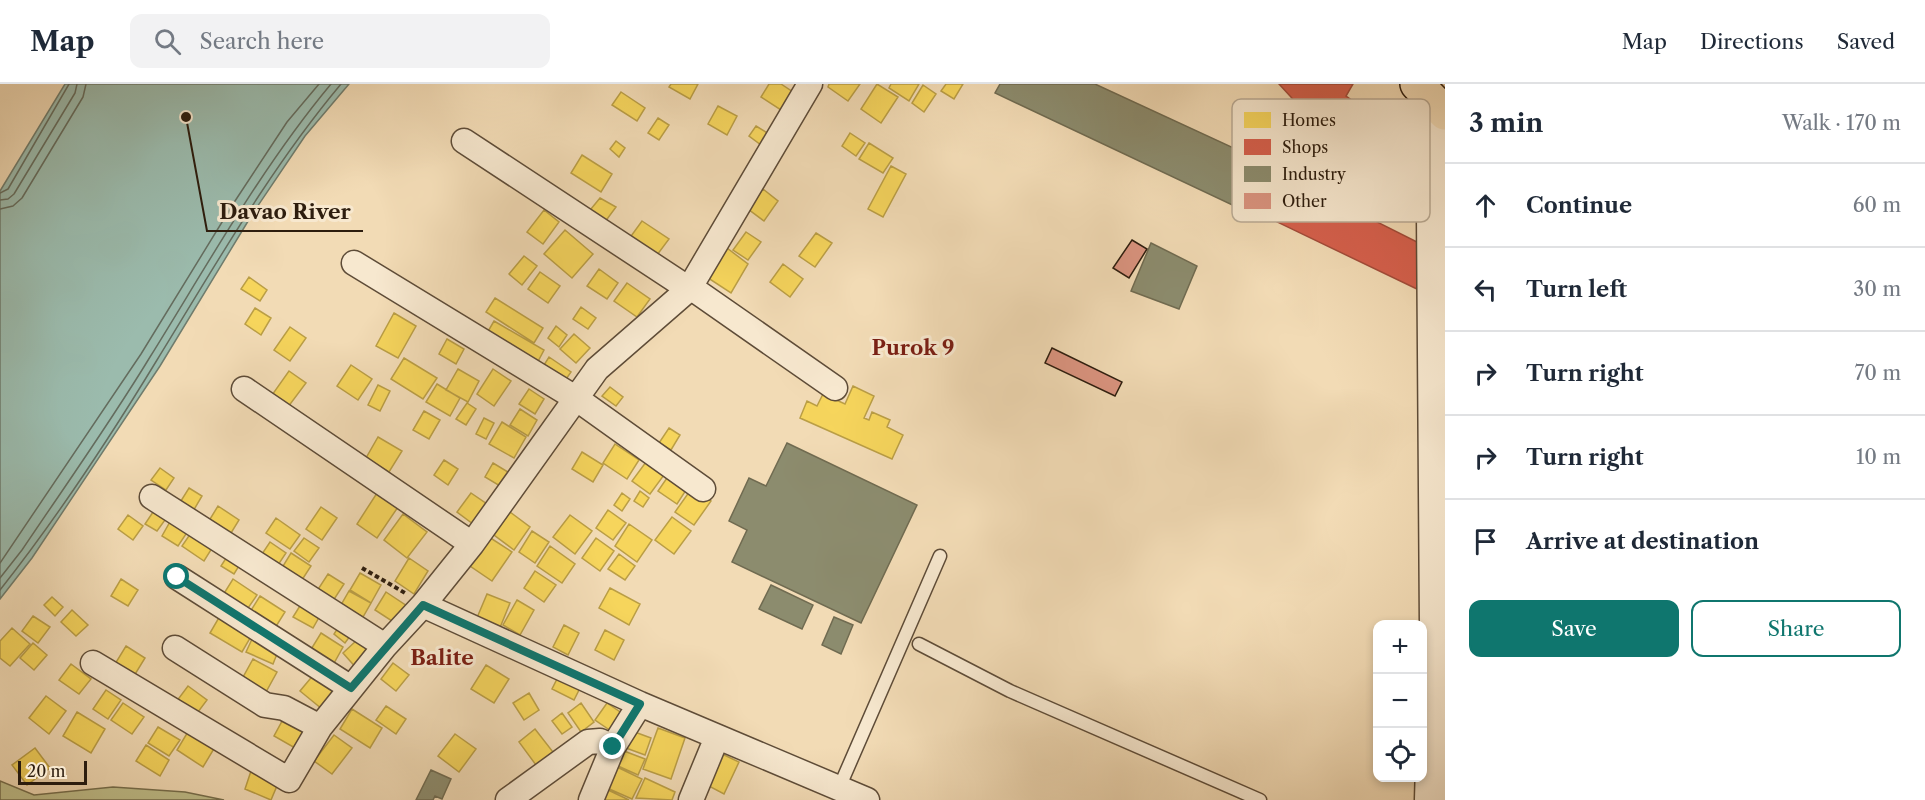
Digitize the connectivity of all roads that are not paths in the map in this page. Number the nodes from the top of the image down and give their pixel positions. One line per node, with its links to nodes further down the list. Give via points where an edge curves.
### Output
1 (803, 87): 5 (street)
2 (1436, 99): 15 (street, via 1432,214)
3 (464, 141): 5 (street)
4 (354, 263): 8 (street)
5 (689, 289): 6 (street); 8 (street, via 597,369)
6 (835, 388)
7 (244, 389): 11 (street)
8 (577, 399): 9 (street); 11 (street)
9 (703, 489)
10 (152, 497): 17 (street)
11 (472, 544): 14 (street)
12 (940, 556): 26 (lane)
13 (177, 577): 20 (street)
14 (423, 605): 17 (street); 21 (street)
15 (1440, 629): 22 (street)
16 (919, 644): 31 (lane, via 1010,691)
17 (385, 646): 20 (street)
18 (175, 648): 23 (street, via 265,705 284,708)
19 (93, 663): 23 (street, via 289,780)
20 (351, 688): 23 (street)
21 (640, 704): 24 (street); 25 (street)
22 (1439, 725): 32 (street)
23 (320, 727)
24 (717, 737): 26 (street); 29 (street)
25 (613, 747): 27 (street, via 600,741 588,742); 28 (street)
26 (839, 788): 30 (street)
27 (508, 800)
28 (591, 800)
29 (692, 800)
30 (867, 800)
31 (1260, 800)
32 (1431, 800)

